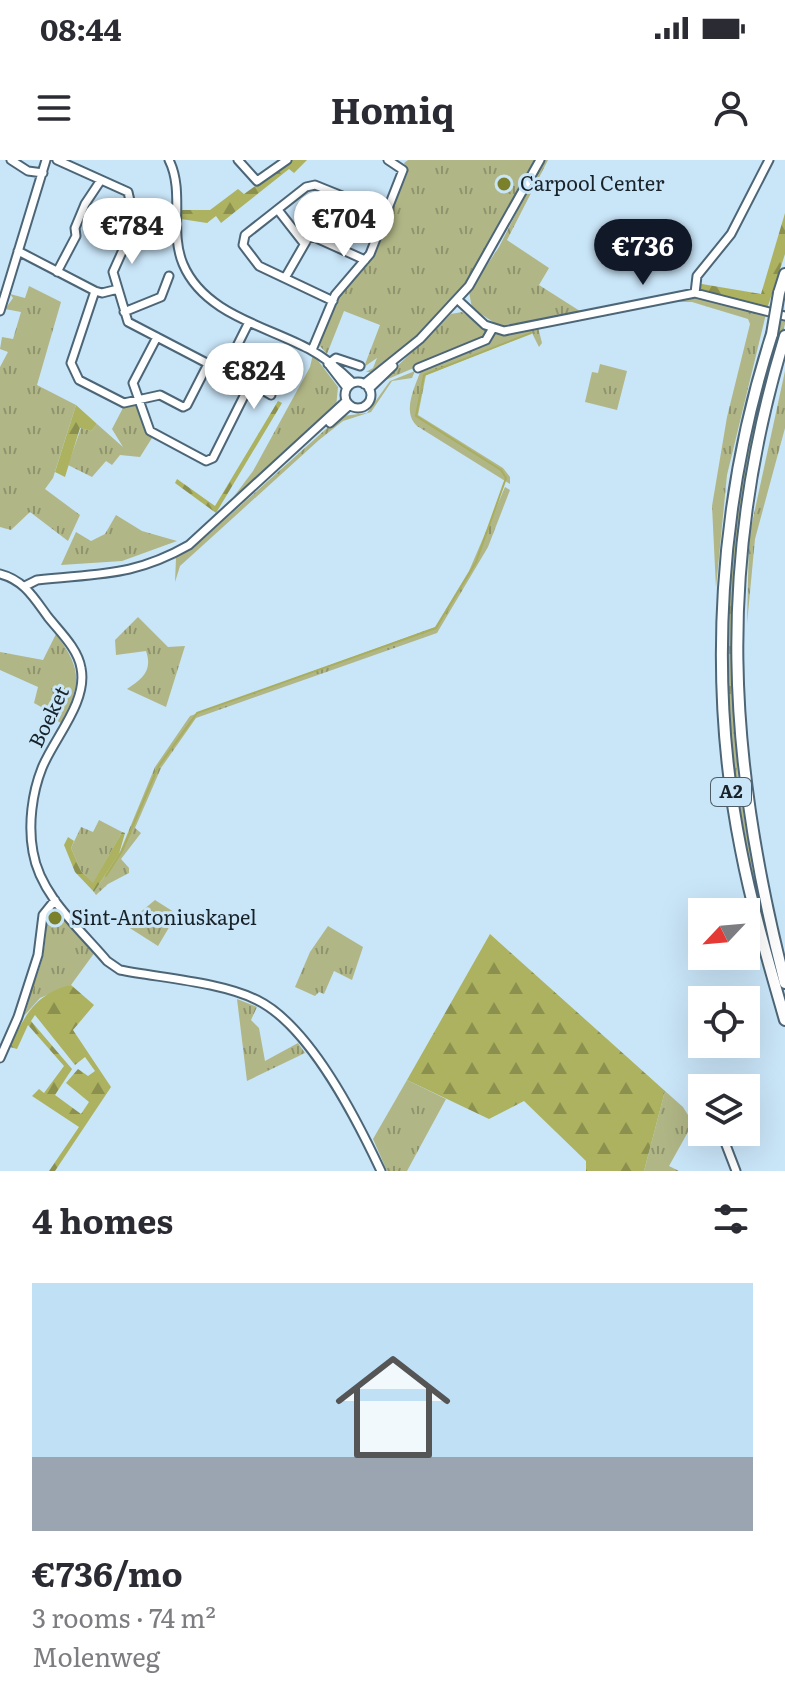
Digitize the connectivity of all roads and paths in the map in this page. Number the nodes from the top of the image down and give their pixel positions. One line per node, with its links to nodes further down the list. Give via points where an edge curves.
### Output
1 (11, 160): 10 (street)
2 (46, 160): 10 (street)
3 (57, 160): 11 (street)
4 (169, 160): 32 (street, via 176,179 183,264 205,294)
5 (238, 160): 6 (street, via 257,181)
6 (287, 160)
7 (388, 160): 13 (street, via 403,170)
8 (540, 160): 28 (street, via 481,269)
9 (769, 160): 25 (street, via 731,234 697,276)
10 (43, 173): 17 (street)
11 (101, 180): 14 (street, via 126,190); 19 (street, via 85,204)
12 (278, 210): 13 (street, via 315,185); 16 (street); 22 (street, via 245,235 243,245 259,266)
13 (387, 214): 18 (street)
14 (133, 215): 15 (street, via 145,213); 23 (street, via 135,223 113,272)
15 (165, 224)
16 (303, 242): 18 (street, via 314,237); 22 (street)
17 (18, 251): 19 (street); 29 (street)
18 (365, 260): 27 (street)
19 (57, 272): 24 (street)
20 (785, 274): 26 (highway, A2)
21 (169, 276): 30 (street, via 161,297)
22 (285, 278): 27 (street)
23 (118, 289): 24 (street); 30 (street)
24 (95, 291): 46 (street, via 71,363 74,372 79,380 124,403)
25 (695, 293): 31 (street); 33 (street, via 519,329)
26 (782, 294): 52 (highway, A2, bridge, via 745,435 731,517 723,688 740,849)
27 (333, 301): 36 (street)
28 (456, 302): 33 (street); 44 (street)
29 (0, 311)
30 (124, 312): 35 (street, via 128,322)
31 (785, 316)
32 (249, 322): 36 (street); 41 (street)
33 (493, 328): 40 (street, via 486,340)
34 (785, 336): 51 (highway, A2, via 747,501 736,661 748,815)
35 (157, 337): 38 (street); 46 (street, via 133,383)
36 (312, 350): 37 (street)
37 (327, 362): 39 (street, via 336,358); 43 (street)
38 (208, 364): 41 (street); 46 (street, via 187,405 160,395)
39 (360, 366)
40 (418, 368)
41 (224, 372): 42 (street)
42 (248, 386): 45 (street); 46 (street, via 209,461 154,435)
43 (350, 386): 44 (street); 47 (street)
44 (366, 386): 47 (street, via 366,405)
45 (271, 395)
46 (138, 401)
47 (348, 403): 49 (street, via 206,531 164,559 131,571 37,580)
48 (0, 574): 49 (street, Boeket)
49 (25, 586): 50 (street, Boeket, via 72,648 82,670 77,699 41,770 32,813 36,868)
50 (55, 900): 53 (street, via 43,915 38,955); 55 (street, via 120,970 233,992 279,1015 355,1115)
51 (785, 983)
52 (785, 1020)
53 (0, 1058)
54 (726, 1146): 56 (street)
55 (381, 1171)
56 (736, 1171)

